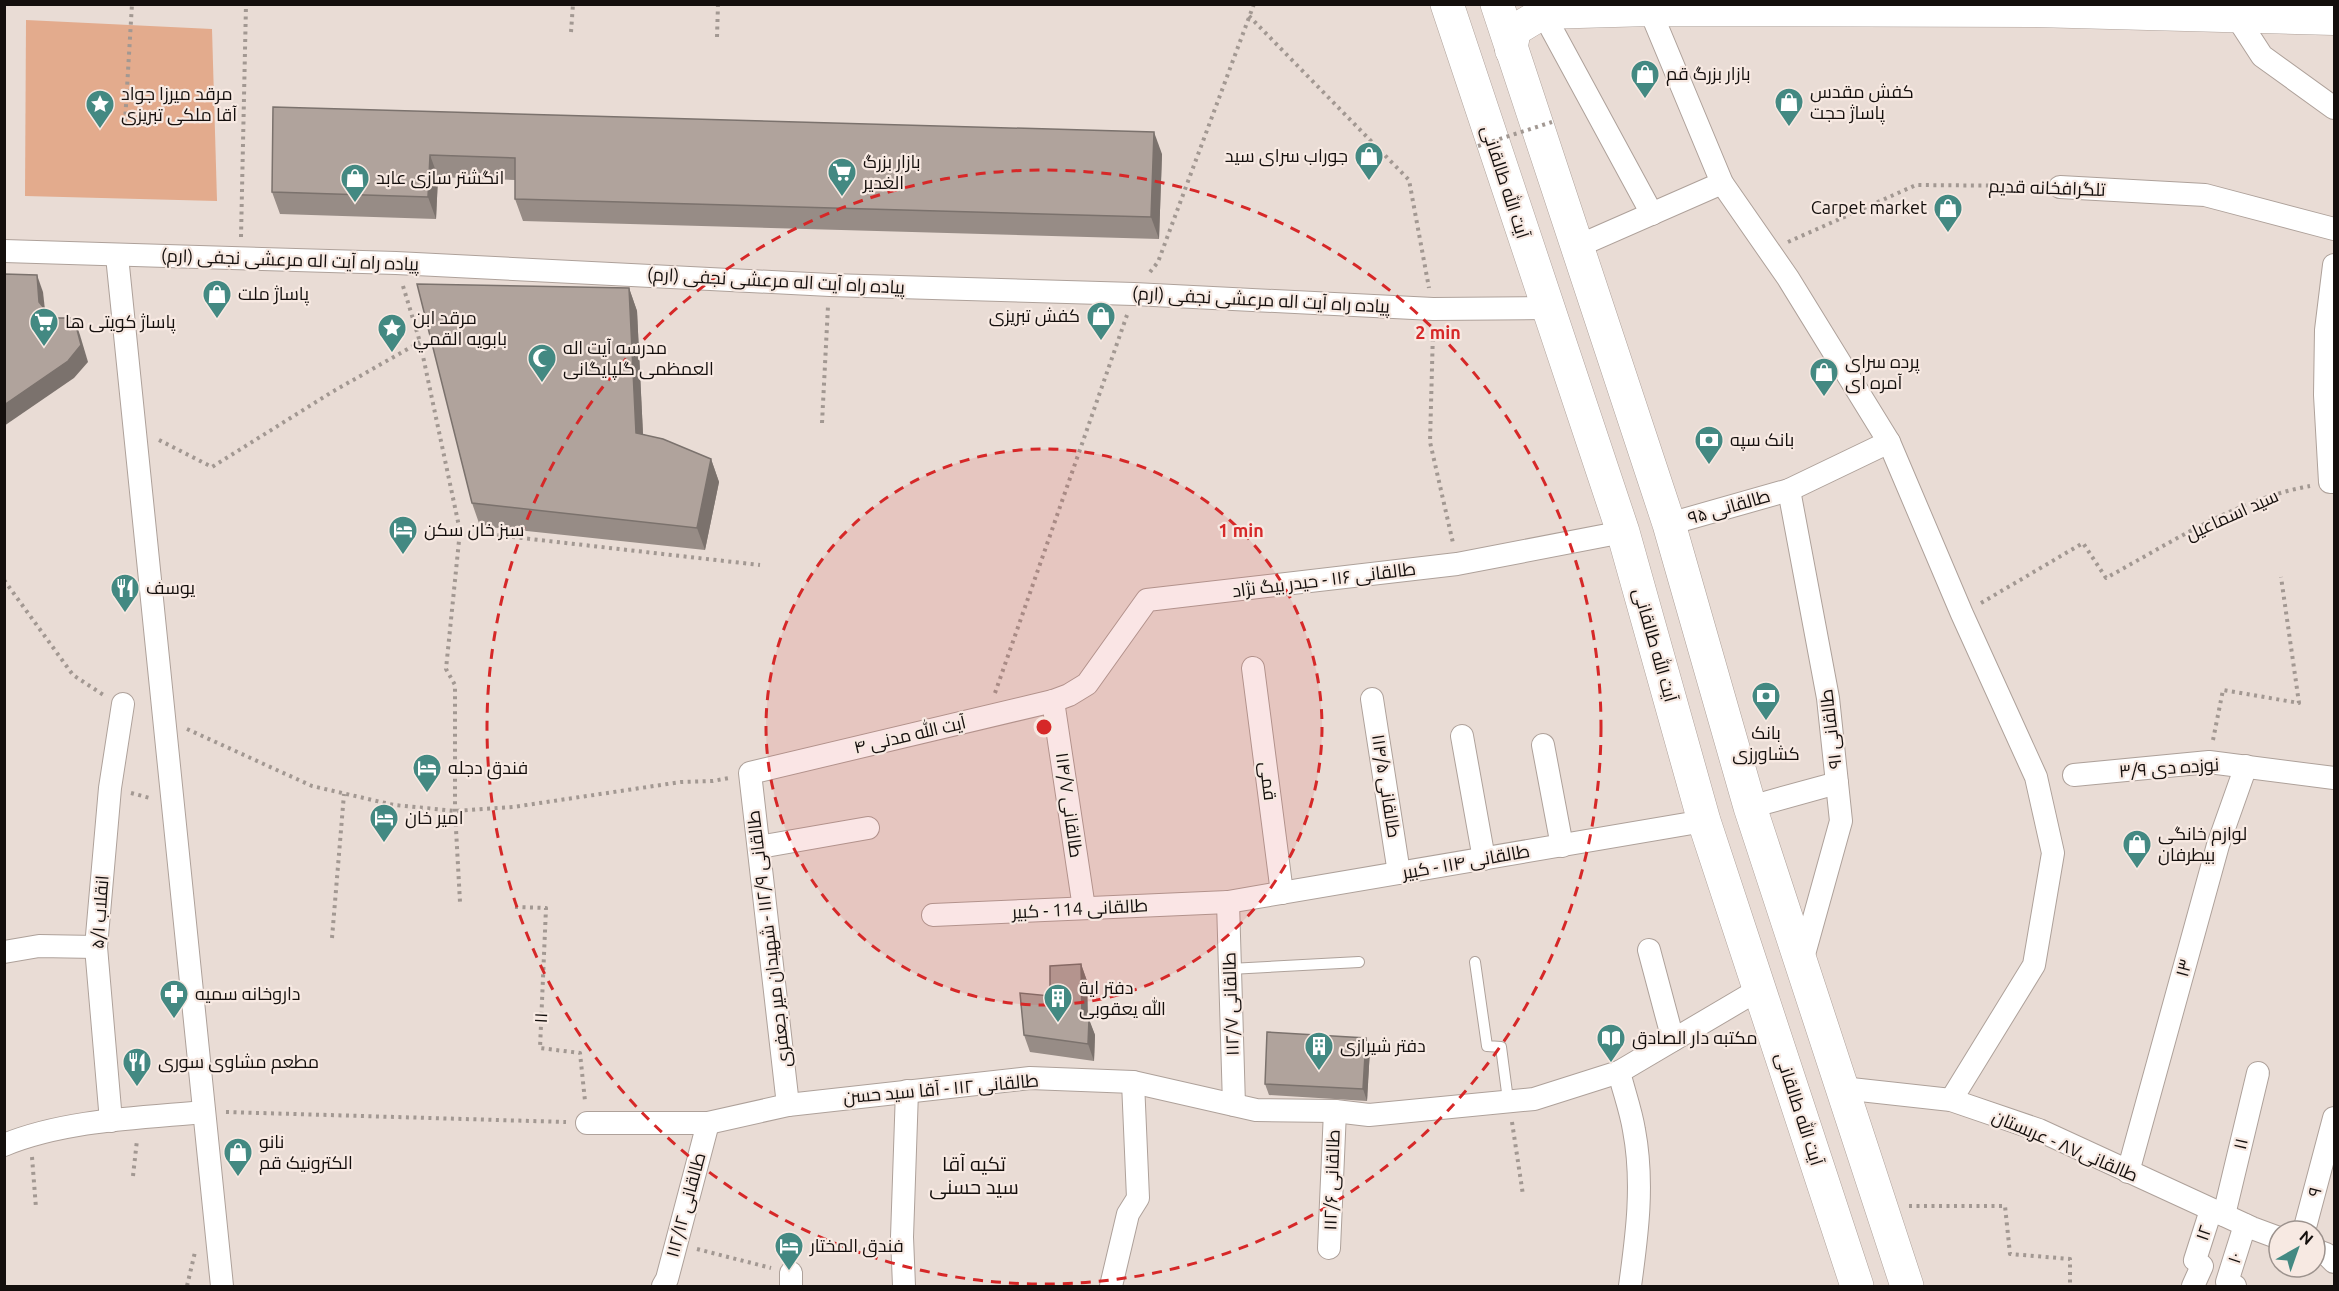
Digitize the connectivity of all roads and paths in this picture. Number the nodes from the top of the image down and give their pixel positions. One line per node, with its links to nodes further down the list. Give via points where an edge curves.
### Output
1 (132, 4): 19 (path)
2 (246, 4): 30 (path)
3 (573, 4): 15 (path)
4 (718, 4): 16 (path)
5 (1254, 4): 13 (path)
6 (1447, 4): 35 (main road, آیت الله طالقانی)
7 (1497, 4): 17 (main road)
8 (1804, 8): 9 (main road); 10 (main road)
9 (2035, 8): 11 (main road)
10 (1650, 10): 12 (main road); 22 (street)
11 (2234, 10): 14 (main road); 18 (street, via 2262,56)
12 (1543, 12): 17 (main road, via 1515,30); 24 (street)
13 (1249, 16): 34 (path, via 1158,262); 36 (path, via 1409,180)
14 (2334, 19)
15 (571, 32)
16 (717, 37)
17 (1511, 50): 26 (main road)
18 (2334, 108)
19 (125, 122)
20 (1552, 122): 21 (path, bridge)
21 (1478, 146)
22 (1722, 183): 24 (street); 28 (street)
23 (2060, 187): 25 (street, تلگرافخانه قدیم, via 2205,195); 28 (path, تلگرافخانه قدیم, via 1916,185)
24 (1652, 214): 26 (street)
25 (2334, 229)
26 (1576, 247): 43 (main road)
27 (4, 251): 29 (street, پیاده راه آیت اله مرعشی نجفی (ارم))
28 (1769, 251): 40 (street)
29 (117, 255): 30 (street, پیاده راه آیت اله مرعشی نجفی (ارم)); 39 (street)
30 (241, 259): 31 (street, پیاده راه آیت اله مرعشی نجفی (ارم))
31 (396, 262): 33 (street, پیاده راه آیت اله مرعشی نجفی (ارم)); 37 (path)
32 (2334, 265): 41 (street, via 2326,330 2325,395)
33 (830, 285): 34 (street, پیاده راه آیت اله مرعشی نجفی (ارم)); 38 (path)
34 (1134, 294): 36 (street, پیاده راه آیت اله مرعشی نجفی (ارم)); 55 (path)
35 (1547, 308): 36 (street, پیاده راه آیت اله مرعشی نجفی (ارم)); 45 (main road, آیت الله طالقانی)
36 (1433, 309): 46 (path, via 1430,442)
37 (420, 342): 39 (path, via 212,467); 44 (path)
38 (822, 423)
39 (134, 428): 56 (street)
40 (1889, 442): 42 (street, طالقانی ۹۵); 50 (street)
41 (2332, 482): 50 (path, سید اسماعیل, via 2290,489 2219,517 2106,578 2083,543)
42 (1789, 490): 43 (street, طالقانی ۹۵); 64 (street, طالقانی ۹۱, via 1828,698)
43 (1668, 524): 68 (main road)
44 (460, 531): 47 (path); 69 (path, via 446,669 455,686)
45 (1623, 532): 46 (street, طالقانی ۱۱۶ - حیدر بیگ نژاد); 70 (main road, آیت الله طالقانی)
46 (1457, 564): 52 (street, طالقانی ۱۱۶ - حیدر بیگ نژاد, via 1147,600 1087,684)
47 (760, 565)
48 (2281, 577): 59 (path, via 2299,703 2223,690)
49 (4, 580): 54 (path, via 74,675)
50 (1962, 614): 98 (street, via 2036,777 2053,853 2034,965)
51 (1253, 668): 76 (street, قمی)
52 (1061, 698): 55 (street, ۴ آیت الله مدنی); 80 (street, طالقانی ۱۱۴/۷)
53 (1372, 699): 75 (street, طالقانی ۱۱۴/۵)
54 (123, 704): 65 (street, انقلاب ۵/۱)
55 (986, 717): 61 (street, ۴ آیت الله مدنی)
56 (163, 719): 66 (path, via 312,786); 67 (street)
57 (1462, 736): 74 (street)
58 (1544, 745): 72 (street)
59 (2209, 762): 60 (street, نوزده دی ۳/۹); 62 (street, نوزده دی ۳/۹)
60 (2246, 766): 63 (street, نوزده دی ۳/۹); 110 (street, ۱۳, via 2218,845)
61 (750, 773): 69 (path, via 513,807); 73 (street, طالقانی ۱۱۲/۹ - شهیدان میر جعفری)
62 (2074, 775)
63 (2334, 778)
64 (1837, 783): 68 (street); 88 (street, طالقانی ۹۱, via 1841,821)
65 (110, 788): 67 (path); 83 (street, انقلاب ۵/۱)
66 (344, 794): 69 (path, via 394,805); 82 (path)
67 (172, 801): 102 (street)
68 (1750, 807): 88 (main road)
69 (455, 811): 77 (path)
70 (1704, 821): 72 (street, طالقانی ۱۱۴ - کبیر); 90 (main road, آیت الله طالقانی)
71 (868, 828): 73 (street)
72 (1562, 846): 74 (street, طالقانی ۱۱۴ - کبیر)
73 (759, 847): 99 (street, طالقانی ۱۱۲/۹ - شهیدان میر جعفری)
74 (1484, 859): 75 (street, طالقانی ۱۱۴ - کبیر)
75 (1399, 873): 76 (street, طالقانی ۱۱۴ - کبیر)
76 (1282, 893): 78 (street, طالقانی ۱۱۴ - کبیر)
77 (460, 902)
78 (1228, 902): 80 (street, طالقانی 114 - کبیر); 89 (street, طالقانی ۱۱۲/۷)
79 (514, 907): 106 (path, ۱۱, via 546,908 540,1048 580,1053)
80 (1084, 908): 81 (street, طالقانی 114 - کبیر)
81 (933, 915)
82 (332, 938)
83 (96, 946): 85 (street, via 39,946); 105 (street, انقلاب ۵/۱)
84 (1649, 950): 91 (street)
85 (4, 952)
86 (1359, 962): 89 (lane)
87 (1475, 962): 97 (lane, via 1487,1046 1501,1047)
88 (1801, 966): 95 (main road)
89 (1230, 969): 100 (street, طالقانی ۱۱۲/۷)
90 (1758, 990): 91 (street, طالقانی ۱۱۲ - آقا سید حسن); 127 (main road, آیت الله طالقانی)
91 (1673, 1040): 92 (street, طالقانی ۱۱۲ - آقا سید حسن)
92 (1619, 1072): 97 (street, طالقانی ۱۱۲ - آقا سید حسن, via 1534,1099); 126 (street, via 1634,1130 1638,1165 1638,1222)
93 (2258, 1073): 115 (street, ۱۱)
94 (1133, 1082): 96 (street, طالقانی ۱۱۲ - آقا سید حسن, via 1030,1078); 100 (street, طالقانی ۱۱۲ - آقا سید حسن); 125 (street, via 1138,1198 1128,1214)
95 (1842, 1088): 98 (street, طالقانی۸۷ - عربستان); 113 (main road)
96 (907, 1091): 99 (street, طالقانی ۱۱۲ - آقا سید حسن); 124 (street)
97 (1508, 1100): 101 (street, طالقانی ۱۱۲ - آقا سید حسن, via 1369,1115); 112 (path)
98 (1951, 1100): 110 (street, طالقانی۸۷ - عربستان, via 2039,1130)
99 (788, 1105): 107 (street, طالقانی ۱۱۲ - آقا سید حسن)
100 (1234, 1105): 101 (street, طالقانی ۱۱۲ - آقا سید حسن, via 1256,1110)
101 (1335, 1111): 120 (street, طالقانی ۱۱۲/۶)
102 (204, 1112): 103 (street); 106 (path); 122 (street)
103 (140, 1118): 105 (street); 111 (path)
104 (2334, 1118): 116 (street, ۹)
105 (111, 1121): 108 (street)
106 (587, 1123): 107 (street, طالقانی ۱۱۲ - آقا سید حسن)
107 (708, 1123): 119 (street, طالقانی ۱۱۲/۱۲)
108 (29, 1135): 109 (street); 114 (path)
109 (4, 1145)
110 (2128, 1172): 115 (street, طالقانی۸۷ - عربستان)
111 (133, 1176)
112 (1523, 1195)
113 (1881, 1206): 128 (main road); 129 (path, via 2006,1206 2010,1254 2070,1259)
114 (36, 1208)
115 (2218, 1213): 117 (street, طالقانی۸۷ - عربستان); 130 (street, ۱۲, via 2195,1260 2202,1266)
116 (2307, 1219)
117 (2245, 1225): 118 (street, طالقانی۸۷ - عربستان); 131 (street, ۱۰, via 2227,1282)
118 (2267, 1233)
119 (676, 1243): 121 (path); 123 (street, طالقانی ۱۱۲/۱۲)
120 (1329, 1248)
121 (791, 1280)
122 (222, 1287)
123 (663, 1287)
124 (904, 1287)
125 (1111, 1287)
126 (1630, 1287)
127 (1857, 1287)
128 (1907, 1287)
129 (2070, 1287)
130 (2193, 1287)
131 (2235, 1287)

